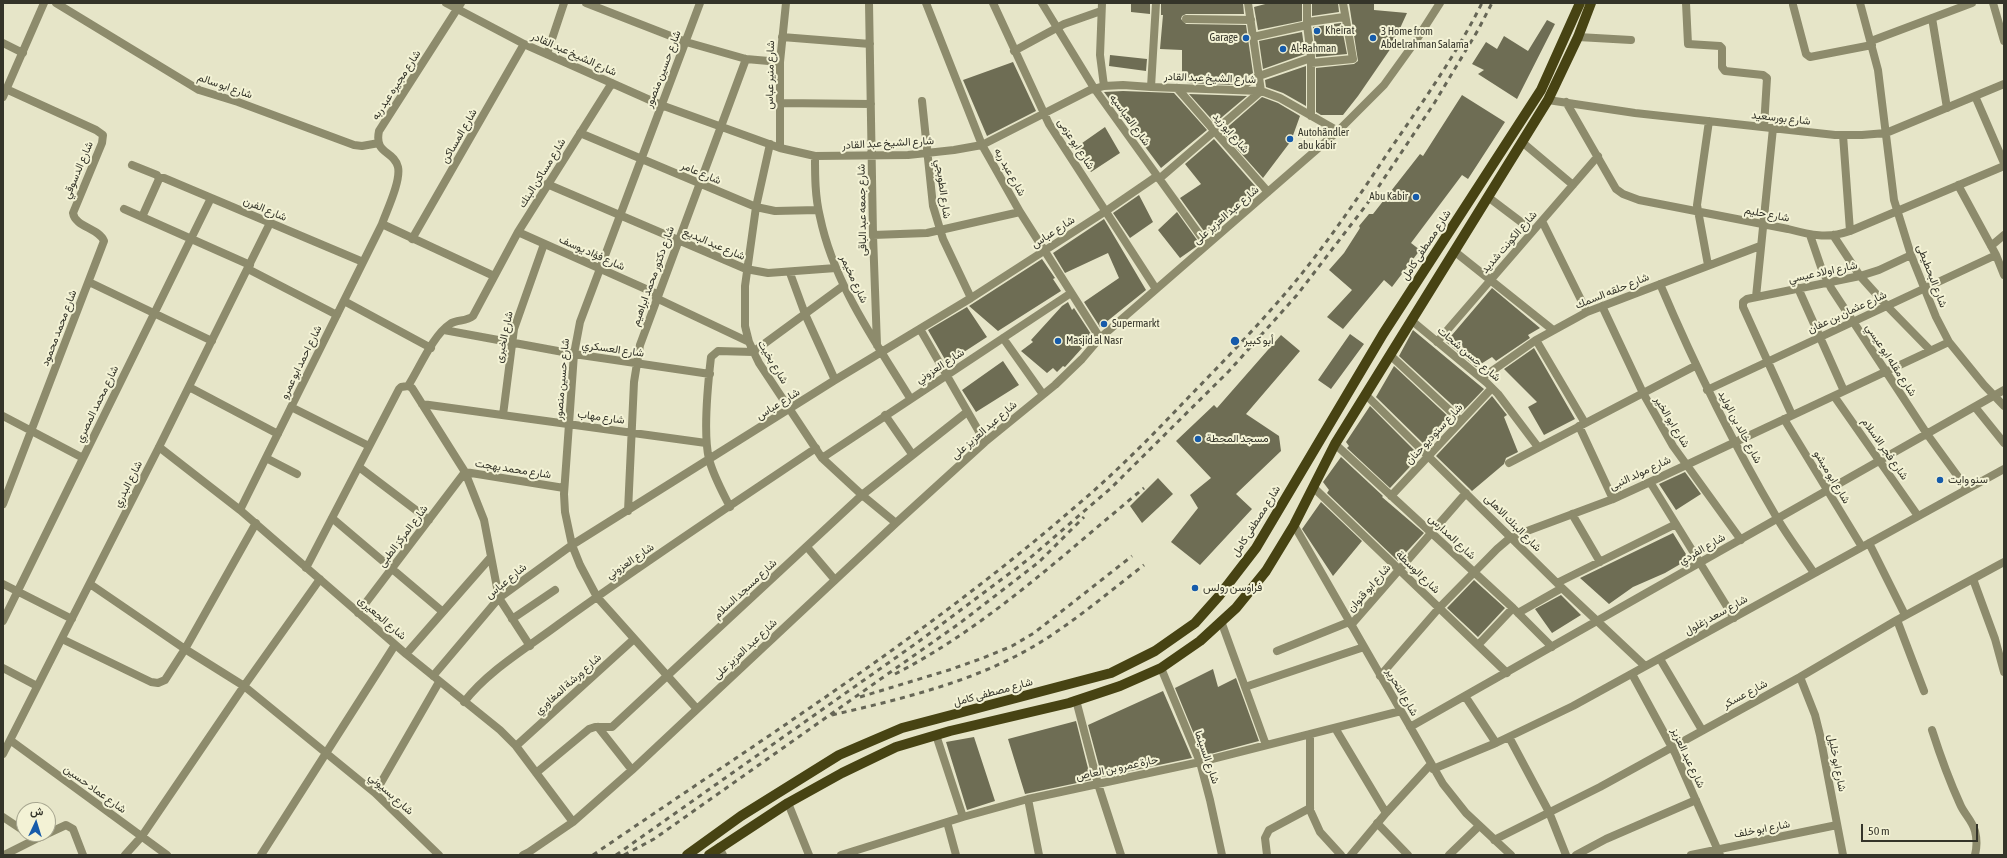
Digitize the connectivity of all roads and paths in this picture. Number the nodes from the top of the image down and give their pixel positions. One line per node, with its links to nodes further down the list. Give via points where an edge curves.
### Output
1 (44, 3): 43 (street)
2 (56, 3): 78 (street, شارع ابو سالم, via 199,90 354,145)
3 (446, 3): 24 (street, شارع الشيخ عبد القادر)
4 (564, 3): 44 (street)
5 (586, 3): 37 (street)
6 (700, 3): 37 (street, شارع حسين منصور)
7 (786, 3): 32 (street, شارع منير عباس)
8 (870, 3): 41 (street, شارع جمعه عبد الباقى)
9 (926, 3): 80 (street, شارع عبد ربه)
10 (992, 3): 42 (street, شارع ابو عزمى)
11 (1042, 3): 31 (street, شارع العباسيه)
12 (1156, 3): 52 (street)
13 (1248, 3): 29 (street)
14 (1307, 3): 30 (street)
15 (1343, 3): 26 (street)
16 (1440, 3): 73 (street, شارع عبد العزيز على, via 1384,85)
17 (1580, 3): 380 (main road, شارع مصطفى كامل, via 1541,90 1383,334 1256,548 1195,623 1155,651 1111,672 902,728 839,755 741,816)
18 (1591, 3): 34 (main road)
19 (1686, 3): 70 (street, via 1688,44 1720,46 1722,67 1725,71 1763,75 1767,78)
20 (1860, 3): 39 (street, شارع البحطيطى)
21 (1972, 3): 27 (street)
22 (1993, 3): 36 (street)
23 (1793, 5): 39 (street, via 1806,54 1810,58)
24 (459, 6): 40 (street, شارع الشيخ عبد القادر); 78 (street, شارع مجيره عبد ربه, via 379,131)
25 (1101, 7): 31 (street); 51 (street, via 1100,55)
26 (1344, 17): 30 (street); 46 (street, via 1353,59)
27 (1932, 18): 39 (street); 65 (street)
28 (1186, 19): 29 (street)
29 (1251, 20): 33 (street)
30 (1307, 23): 33 (street); 46 (street)
31 (1057, 28): 42 (street); 53 (street, شارع العباسيه)
32 (782, 37): 41 (street); 47 (street, شارع منير عباس)
33 (1253, 37): 48 (street)
34 (1578, 37): 35 (street); 59 (main road)
35 (1631, 40)
36 (2004, 41)
37 (686, 42): 45 (street); 64 (street, شارع حسين منصور)
38 (3, 43): 43 (street)
39 (1871, 43): 74 (street, شارع البحطيطى, via 1878,70)
40 (524, 44): 44 (street, شارع الشيخ عبد القادر); 121 (street, شارع المساكن)
41 (870, 44): 63 (street, شارع جمعه عبد الباقى)
42 (1014, 51): 66 (street, شارع ابو عزمى)
43 (23, 54): 57 (street)
44 (547, 54): 49 (street, شارع الشيخ عبد القادر)
45 (746, 59): 47 (street); 69 (street, شارع دكتور محمد ابراهيم)
46 (1311, 61): 48 (street); 67 (street)
47 (780, 62): 62 (street, شارع منير عباس)
48 (1259, 76): 55 (street); 56 (street)
49 (612, 84): 64 (street, شارع الشيخ عبد القادر); 75 (street, شارع مساكن البنك)
50 (2004, 84): 58 (street, شارع بورسعيد)
51 (1104, 86): 52 (street, شارع الشيخ عبد القادر); 53 (street, شارع الشيخ عبد القادر)
52 (1151, 87): 54 (street, شارع الشيخ عبد القادر)
53 (1094, 88): 66 (street, شارع الشيخ عبد القادر); 89 (street, شارع العباسيه)
54 (1177, 88): 55 (street, شارع الشيخ عبد القادر); 72 (street, شارع ابو زيد)
55 (1237, 89): 56 (street, شارع الشيخ عبد القادر)
56 (1261, 91): 67 (street, شارع الشيخ عبد القادر, via 1280,98); 72 (street, شارع عباس)
57 (5, 93): 115 (street, شارع الدسوقي, via 96,130 102,135 102,143 73,213 75,219)
58 (1975, 96): 65 (street, شارع بورسعيد); 87 (street)
59 (1548, 100): 61 (street, شارع بورسعيد); 77 (main road)
60 (922, 102): 82 (street, شارع الطوبجي)
61 (1566, 102): 68 (street, شارع بورسعيد); 85 (street, شارع حليم)
62 (780, 103): 63 (street); 81 (street, شارع منير عباس)
63 (871, 104): 84 (street, شارع جمعه عبد الباقى)
64 (662, 105): 69 (street, شارع الشيخ عبد القادر); 86 (street, شارع حسين منصور)
65 (1947, 108): 74 (street, شارع بورسعيد)
66 (1044, 114): 80 (street, شارع الشيخ عبد القادر); 101 (street, شارع ابو عزمى)
67 (1311, 116): 73 (street, شارع الشيخ عبد القادر)
68 (1709, 121): 70 (street, شارع بورسعيد); 102 (street, via 1697,193)
69 (720, 127): 79 (street, شارع الشيخ عبد القادر); 92 (street, شارع دكتور محمد ابراهيم)
70 (1764, 127): 71 (street, شارع بورسعيد)
71 (1773, 128): 76 (street, شارع بورسعيد); 110 (street)
72 (1214, 131): 89 (street, شارع عباس); 95 (street, شارع ابو زيد)
73 (1338, 131): 95 (street, شارع عبد العزيز على)
74 (1886, 132): 76 (street, شارع بورسعيد); 103 (street, شارع البحطيطى)
75 (580, 134): 86 (street, شارع عامر); 91 (street, شارع مساكن البنك)
76 (1843, 135): 113 (street)
77 (1522, 142): 93 (street); 96 (main road)
78 (379, 143): 109 (street, via 382,150 395,161 399,174)
79 (770, 144): 81 (street, شارع الشيخ عبد القادر); 98 (street, شارع بخيت)
80 (982, 145): 82 (street, شارع الشيخ عبد القادر); 104 (street, شارع عبد ربه)
81 (780, 148): 83 (street, شارع الشيخ عبد القادر)
82 (927, 153): 84 (street, شارع الشيخ عبد القادر); 111 (street, شارع الطوبجي, via 932,206)
83 (815, 156): 84 (street, شارع الشيخ عبد القادر); 100 (street, شارع مخيمر)
84 (873, 156): 116 (street, شارع جمعه عبد الباقى)
85 (1598, 156): 93 (street, شارع الكونت شديد); 102 (street, شارع حليم, via 1616,189 1623,194 1639,200)
86 (640, 160): 92 (street, شارع عامر); 105 (street, شارع حسين منصور)
87 (2004, 164): 94 (street, شارع حليم)
88 (132, 165): 90 (street, شارع الفرن)
89 (1158, 177): 101 (street, شارع عباس); 124 (street, شارع العباسيه)
90 (159, 179): 97 (street, شارع الفرن, via 164,178); 106 (street)
91 (547, 184): 105 (street, شارع عبد البديع); 114 (street, شارع مساكن البنك)
92 (699, 184): 98 (street, شارع عامر); 122 (street, شارع دكتور محمد ابراهيم)
93 (1573, 185): 107 (street, شارع الكونت شديد)
94 (1958, 185): 103 (street, شارع حليم); 126 (street)
95 (1268, 192): 124 (street, شارع عبد العزيز على)
96 (1488, 197): 112 (street); 127 (main road)
97 (211, 198): 108 (street, شارع الفرن); 120 (street, شارع محمد المصري)
98 (756, 208): 100 (street, شارع عامر, via 775,211); 136 (street, شارع بخيت)
99 (124, 209): 106 (street)
100 (818, 210): 135 (street, شارع مخيمر)
101 (1106, 211): 128 (street, شارع عباس); 148 (street, شارع ابو عزمى)
102 (1697, 211): 110 (street, شارع حليم); 132 (street)
103 (1897, 211): 113 (street, شارع حليم); 129 (street, شارع البحطيطى)
104 (1020, 212): 111 (street); 128 (street, شارع عبد ربه)
105 (619, 215): 122 (street, شارع عبد البديع); 134 (street, شارع حسين منصور)
106 (142, 217): 120 (street)
107 (1542, 221): 112 (street, شارع الكونت شديد); 156 (street)
108 (270, 223): 131 (street, شارع الفرن); 133 (street, شارع البدري)
109 (382, 224): 121 (street); 131 (street, شارع احمد ابو عمرو)
110 (1763, 224): 117 (street, شارع حليم); 125 (street)
111 (939, 231): 116 (street); 152 (street, شارع الطوبجي)
112 (1533, 231): 141 (street, شارع الكونت شديد)
113 (1850, 231): 118 (street, شارع حليم)
114 (518, 232): 123 (street, شارع فؤاد يوسف); 139 (street, شارع مساكن البنك)
115 (100, 235): 142 (street, شارع محمد محمود, via 104,245)
116 (873, 235): 175 (street, شارع جمعه عبد الباقى)
117 (1810, 235): 118 (street, شارع حليم); 143 (street, شارع مقله ابو عيسي)
118 (1833, 235): 140 (street)
119 (2004, 235): 126 (street)
120 (191, 239): 133 (street); 157 (street, شارع محمد المصري)
121 (412, 239): 139 (street)
122 (677, 241): 136 (street, شارع عبد البديع); 150 (street, شارع دكتور محمد ابراهيم)
123 (544, 244): 134 (street, شارع فؤاد يوسف); 173 (street, شارع الخبرى, via 519,313)
124 (1208, 245): 148 (street, شارع عبد العزيز على)
125 (1760, 246): 132 (street, شارع حلقه السمك); 151 (street)
126 (1991, 246): 130 (street)
127 (1454, 250): 141 (street); 160 (main road)
128 (1044, 251): 149 (street, شارع عبد ربه); 152 (street, شارع عباس)
129 (1911, 255): 140 (street, شارع اولاد عيسي); 147 (street, شارع البحطيطى)
130 (1996, 255): 138 (street); 147 (street, شارع عثمان بن عفان)
131 (363, 262): 153 (street, شارع احمد ابو عمرو)
132 (1708, 265): 144 (street, شارع حلقه السمك)
133 (249, 267): 159 (street); 169 (street, شارع البدري)
134 (599, 268): 150 (street, شارع فؤاد يوسف); 178 (street, شارع حسين منصور, via 580,322)
135 (836, 268): 137 (street, شارع عبد البديع); 145 (street, شارع مخيمر)
136 (746, 269): 137 (street, شارع عبد البديع); 170 (street, شارع بخيت, via 744,303)
137 (790, 273): 158 (street)
138 (2004, 275)
139 (494, 276): 163 (street, شارع مساكن البنك, via 473,316 451,323)
140 (1860, 276): 143 (street, شارع اولاد عيسي); 155 (street)
141 (1491, 280): 164 (street); 171 (street, شارع الكونت شديد)
142 (89, 282): 157 (street); 214 (street, شارع محمد محمود)
143 (1828, 282): 146 (street, شارع اولاد عيسي); 161 (street, شارع مقله ابو عيسي)
144 (1660, 284): 154 (street, شارع حلقه السمك); 182 (street, شارع خالد بن الوليد)
145 (843, 286): 158 (street); 175 (street, شارع مخيمر)
146 (1798, 288): 151 (street, شارع اولاد عيسي); 165 (street)
147 (1924, 288): 155 (street, شارع عثمان بن عفان); 172 (street, شارع البحطيطى)
148 (1156, 290): 167 (street, شارع عبد العزيز على)
149 (1071, 293): 166 (street, شارع العزوني); 167 (street, شارع عبد ربه)
150 (657, 296): 170 (street, شارع فؤاد يوسف); 181 (street, شارع دكتور محمد ابراهيم)
151 (1756, 297): 180 (street, شارع اولاد عيسي, via 1745,300 1743,307)
152 (971, 298): 162 (street, شارع عباس)
153 (344, 301): 159 (street, شارع احمد ابو عمرو); 174 (street)
154 (1602, 306): 156 (street, شارع حلقه السمك); 195 (street, شارع ابو الخير)
155 (1887, 306): 161 (street, شارع عثمان بن عفان); 176 (street)
156 (1587, 312): 164 (street, شارع حلقه السمك)
157 (154, 313): 169 (street); 229 (street, شارع محمد المصري)
158 (805, 314): 177 (street); 187 (street)
159 (337, 315): 202 (street, شارع احمد ابو عمرو)
160 (1411, 320): 171 (street, شارع حسن شحات); 179 (main road)
161 (1853, 322): 165 (street, شارع عثمان بن عفان); 183 (street, شارع مقله ابو عيسي)
162 (920, 329): 175 (street, شارع عباس); 185 (street)
163 (444, 330): 173 (street, شارع العسكري); 174 (street)
164 (1553, 330): 168 (street, شارع حلقه السمك)
165 (1820, 337): 180 (street, شارع عثمان بن عفان); 193 (street)
166 (1003, 338): 185 (street, شارع العزوني); 194 (street)
167 (1100, 338): 194 (street, شارع عبد العزيز على, via 1055,385)
168 (1536, 340): 186 (street, شارع حلقه السمك); 213 (street)
169 (212, 341): 189 (street, شارع البدري)
170 (748, 342): 177 (street, شارع بخيت)
171 (1437, 342): 186 (street, شارع حسن شحات)
172 (1949, 342): 176 (street, شارع مولد النبى); 198 (street, شارع البحطيطى)
173 (511, 344): 178 (street, شارع العسكري); 206 (street, شارع الخبرى)
174 (431, 348): 188 (street)
175 (879, 348): 187 (street, شارع عباس); 199 (street, شارع مخيمر)
176 (1930, 350): 183 (street, شارع مولد النبى)
177 (753, 352): 184 (street, via 718,351 711,357); 204 (street, شارع بخيت)
178 (574, 354): 181 (street, شارع العسكري); 212 (street, شارع حسين منصور)
179 (1390, 355): 196 (main road); 211 (street)
180 (1768, 361): 191 (street, شارع عثمان بن عفان); 208 (street)
181 (636, 364): 184 (street, شارع العسكري); 215 (street, شارع دكتور محمد ابراهيم)
182 (1695, 366): 191 (street, شارع خالد بن الوليد); 195 (street)
183 (1886, 371): 193 (street, شارع مولد النبى); 217 (street, شارع مقله ابو عيسي)
184 (710, 374): 220 (street)
185 (946, 375): 199 (street, شارع العزوني); 205 (street)
186 (1482, 378): 190 (street, شارع حسن شحات)
187 (836, 380): 204 (street, شارع عباس)
188 (408, 386): 200 (street, شارع محمد بهجت); 223 (street, via 399,390)
189 (189, 387): 216 (street); 224 (street, شارع البدري)
190 (1492, 388): 211 (street, شارع ستوديو حنان); 225 (street, شارع حسن شحات)
191 (1708, 390): 219 (street, شارع خالد بن الوليد)
192 (2004, 390): 198 (street, شارع الفردي)
193 (1844, 391): 197 (street, شارع مولد النبى)
194 (1042, 393): 218 (street, شارع عبد العزيز على)
195 (1643, 393): 213 (street); 235 (street, شارع ابو الخير)
196 (1366, 396): 222 (main road); 228 (street, شارع البنك الاهلى)
197 (1834, 396): 208 (street, شارع مولد النبى); 233 (street, شارع فجر الاسلام)
198 (1994, 396): 201 (street, شارع البحطيطى); 203 (street, شارع الفردي)
199 (910, 398): 207 (street, شارع العزوني)
200 (422, 404): 206 (street, شارع مهاب); 238 (street, شارع محمد بهجت)
201 (2004, 406)
202 (291, 407): 216 (street, شارع احمد ابو عمرو); 223 (street)
203 (1974, 407): 217 (street, شارع الفردي); 221 (street)
204 (789, 409): 226 (street, شارع بخيت); 232 (street, شارع عباس)
205 (967, 412): 218 (street); 227 (street, شارع مسجد السلام)
206 (503, 415): 212 (street, شارع مهاب)
207 (885, 415): 227 (street); 231 (street, شارع العزوني)
208 (1792, 415): 210 (street, شارع مولد النبى)
209 (3, 416): 214 (street)
210 (1784, 419): 219 (street, شارع مولد النبى); 246 (street, شارع ابو ميشو)
211 (1461, 421): 228 (street, شارع ستوديو حنان)
212 (569, 424): 215 (street, شارع مهاب); 244 (street, شارع حسين منصور)
213 (1582, 425): 225 (street); 250 (street)
214 (32, 431): 229 (street); 241 (street, شارع محمد محمود)
215 (632, 432): 220 (street, شارع مهاب); 254 (street, شارع دكتور محمد ابراهيم)
216 (278, 434): 230 (street, شارع احمد ابو عمرو)
217 (1927, 434): 233 (street, شارع الفردي); 245 (street, شارع مقله ابو عيسي)
218 (985, 442): 260 (street, شارع عبد العزيز على)
219 (1734, 442): 235 (street, شارع مولد النبى); 258 (street, شارع خالد بن الوليد)
220 (706, 443): 232 (street)
221 (2004, 443)
222 (1335, 444): 243 (main road); 249 (street, شارع المدارس)
223 (369, 446): 236 (street)
224 (159, 447): 253 (street, شارع الجعيرى); 283 (street, شارع البدري)
225 (1538, 447): 234 (street)
226 (816, 448): 231 (street, شارع بخيت); 252 (street, شارع العزوني)
227 (912, 454): 248 (street, شارع مسجد السلام)
228 (1428, 456): 247 (street, شارع البنك الاهلى); 249 (street, شارع ستوديو حنان)
229 (83, 458): 286 (street, شارع محمد المصري)
230 (266, 458): 239 (street); 253 (street, شارع احمد ابو عمرو)
231 (822, 458): 248 (street, شارع بخيت)
232 (709, 460): 252 (street); 254 (street, شارع عباس)
233 (1879, 461): 246 (street, شارع الفردي); 256 (street, شارع فجر الاسلام)
234 (1509, 463)
235 (1685, 464): 242 (street, شارع مولد النبى); 266 (street, شارع ابو الخير)
236 (359, 467): 257 (street); 259 (street)
237 (2004, 469): 245 (street, شارع سعد زغلول)
238 (465, 472): 244 (street, شارع محمد بهجت); 259 (street, شارع المركز الطبى); 270 (street, via 484,520)
239 (297, 474)
240 (3, 478): 241 (street)
241 (12, 482): 251 (street, شارع محمد محمود)
242 (1650, 482): 250 (street, شارع مولد النبى); 262 (street)
243 (1313, 487): 263 (main road); 276 (street, شارع الوسطة)
244 (564, 488): 267 (street, شارع حسين منصور, via 565,512)
245 (1967, 489): 256 (street, شارع سعد زغلول)
246 (1828, 491): 258 (street, شارع الفردي); 268 (street, شارع ابو ميشو)
247 (1466, 493): 264 (street, شارع ابو قنوان); 265 (street, شارع البنك الاهلى)
248 (862, 496): 260 (street, شارع بخيت); 269 (street, شارع مسجد السلام)
249 (1391, 496): 264 (street, شارع المدارس)
250 (1613, 498): 255 (street, شارع مولد النبى)
251 (3, 504)
252 (730, 507): 287 (street, شارع العزوني)
253 (240, 510): 261 (street, شارع الجعيرى)
254 (628, 511): 267 (street, شارع عباس)
255 (1572, 514): 265 (street, شارع مولد النبى); 271 (street)
256 (1918, 516): 268 (street, شارع سعد زغلول)
257 (332, 518): 274 (street); 275 (street)
258 (1777, 519): 266 (street, شارع الفردي); 278 (street, شارع خالد بن الوليد)
259 (429, 520): 275 (street, شارع المركز الطبى)
260 (896, 523): 281 (street, شارع عبد العزيز على)
261 (256, 524): 274 (street, شارع الجعيرى); 309 (street)
262 (1676, 524): 271 (street); 273 (street)
263 (1294, 525): 299 (main road, via 1266,570 1236,608); 301 (street, شارع التحرير)
264 (1432, 533): 276 (street, شارع ابو قنوان); 277 (street, شارع المدارس)
265 (1511, 537): 277 (street, شارع مولد النبى); 284 (street, شارع البنك الاهلى)
266 (1741, 540): 273 (street, شارع الفردي)
267 (572, 545): 287 (street, شارع حسين منصور); 288 (street, شارع عباس)
268 (1865, 545): 278 (street, شارع سعد زغلول); 293 (street, شارع ابو ميشو)
269 (807, 547): 281 (street); 319 (street, شارع مسجد السلام)
270 (491, 557): 288 (street); 291 (street)
271 (1600, 562): 284 (street)
272 (2004, 562): 279 (street, شارع عسكر)
273 (1700, 563): 294 (street); 300 (street, شارع الفردي)
274 (306, 568): 280 (street, شارع الجعيرى)
275 (392, 569): 291 (street); 292 (street, شارع المركز الطبى)
276 (1399, 569): 289 (street, شارع الوسطة); 301 (street, شارع ابو قنوان)
277 (1474, 572): 289 (street, شارع مولد النبى); 290 (street, شارع المدارس)
278 (1814, 573): 294 (street, شارع سعد زغلول)
279 (1973, 579): 293 (street, شارع عسكر); 316 (street)
280 (320, 580): 292 (street, شارع الجعيرى); 324 (street)
281 (835, 580): 330 (street, شارع عبد العزيز على)
282 (3, 584): 286 (street)
283 (90, 584): 295 (street, شارع البدري); 309 (street, شارع بسيوني)
284 (1560, 585): 290 (street); 300 (street, شارع البنك الاهلى)
285 (555, 590): 296 (street)
286 (18, 591): 295 (street); 298 (street, شارع محمد المصري)
287 (597, 597): 303 (street, شارع حسين منصور); 306 (street, شارع العزوني)
288 (499, 598): 296 (street); 322 (street, شارع عباس)
289 (1439, 608): 305 (street, شارع الوسطة); 320 (street, شارع مولد النبى)
290 (1516, 610): 305 (street); 308 (street, شارع المدارس)
291 (443, 612): 311 (street)
292 (358, 613): 304 (street, شارع الجعيرى)
293 (1905, 615): 297 (street, شارع عسكر)
294 (1734, 618): 312 (street, شارع سعد زغلول)
295 (72, 619): 302 (street, شارع البدري)
296 (512, 619): 306 (street)
297 (1897, 620): 321 (street, شارع عسكر); 326 (street)
298 (3, 621)
299 (1221, 622): 315 (main road, via 1200,641); 325 (street)
300 (1597, 622): 308 (street, شارع الفردي); 313 (street, شارع البنك الاهلى)
301 (1350, 623): 307 (street, شارع التحرير); 310 (street)
302 (62, 639): 309 (street, via 151,682 158,683 165,680); 323 (street, شارع البدري)
303 (634, 639): 319 (street, شارع حسين منصور); 342 (street, شارع ورشة المغاوري)
304 (395, 645): 311 (street, شارع الجعيرى); 346 (street)
305 (1478, 645): 317 (street, شارع الوسطة)
306 (530, 646): 329 (street, شارع العزوني, via 485,680)
307 (1364, 647): 320 (street, شارع التحرير); 325 (street)
308 (1552, 647): 317 (street, شارع الفردي)
309 (185, 649): 324 (street, شارع بسيوني)
310 (1277, 651)
311 (406, 654): 322 (street, شارع الجعيرى)
312 (1660, 659): 313 (street, شارع سعد زغلول); 335 (street)
313 (1645, 666): 318 (street, شارع سعد زغلول)
314 (3, 668): 323 (street)
315 (1162, 668): 328 (main road, via 1120,686); 347 (street, شارع السينما)
316 (2004, 672)
317 (1507, 673): 327 (street, شارع الفردي)
318 (1632, 674): 339 (street, شارع سعد زغلول, via 1574,706); 344 (street, شارع عبد العزيز)
319 (667, 676): 330 (street, شارع حسين منصور); 332 (street, شارع مسجد السلام, via 612,726)
320 (1380, 676): 331 (street, شارع التحرير)
321 (1800, 677): 335 (street, شارع عسكر); 364 (street, شارع ابو خليل, via 1819,728)
322 (436, 679): 329 (street, شارع الجعيرى); 352 (street, شارع عباس)
323 (38, 686): 340 (street, شارع البدري)
324 (244, 686): 346 (street, شارع بسيوني); 368 (street)
325 (1245, 687): 343 (street)
326 (1924, 691)
327 (1465, 696): 334 (street, شارع الفردي); 341 (street)
328 (1076, 700): 338 (main road); 351 (street)
329 (464, 702): 342 (street, شارع الجعيرى)
330 (697, 709): 349 (street, شارع عبد العزيز على)
331 (1401, 711): 333 (street, حارة عمرو بن العاص); 334 (street, شارع التحرير)
332 (598, 727): 349 (street); 350 (street, شارع مسجد السلام, via 589,729)
333 (1335, 728): 337 (street, حارة عمرو بن العاص); 358 (street)
334 (1410, 728): 348 (street, شارع التحرير)
335 (1702, 730): 344 (street, شارع عسكر)
336 (1932, 730): 398 (street, via 1942,763 1975,832)
337 (1310, 734): 343 (street, حارة عمرو بن العاص); 356 (street)
338 (936, 735): 355 (main road, via 896,747); 360 (street)
339 (1509, 737): 341 (street, شارع سعد زغلول); 357 (street)
340 (10, 740): 345 (street, شارع البدري); 368 (street, شارع عماد حسين)
341 (1496, 743): 348 (street, شارع سعد زغلول)
342 (516, 746): 350 (street, شارع الجعيرى)
343 (1266, 746): 347 (street, حارة عمرو بن العاص)
344 (1672, 746): 354 (street, شارع عبد العزيز); 357 (street, شارع عسكر, via 1600,787)
345 (4, 751)
346 (326, 753): 352 (street, شارع بسيوني); 377 (street)
347 (1200, 762): 351 (street, حارة عمرو بن العاص); 387 (street, شارع السينما)
348 (1432, 766): 358 (street); 366 (street, شارع التحرير, via 1454,799)
349 (632, 770): 361 (street, شارع عبد العزيز على)
350 (536, 773): 361 (street, شارع الجعيرى)
351 (1098, 784): 353 (street, حارة عمرو بن العاص); 386 (street)
352 (375, 793): 378 (street, شارع بسيوني)
353 (1028, 799): 360 (street, حارة عمرو بن العاص); 385 (street)
354 (1696, 800): 372 (street, شارع عبد العزيز); 395 (street, via 1606,839)
355 (788, 803): 371 (main road); 382 (street)
356 (1310, 808): 388 (street, via 1269,830 1265,838); 389 (street, via 1320,832)
357 (1549, 812): 369 (street, شارع عسكر); 394 (street)
358 (1386, 813): 363 (street)
359 (3, 817): 365 (street)
360 (963, 817): 362 (street, حارة عمرو بن العاص)
361 (573, 822): 379 (street, شارع عبد العزيز على)
362 (947, 822): 383 (street, حارة عمرو بن العاص); 384 (street)
363 (1377, 823): 390 (street); 391 (street)
364 (1838, 825): 372 (street, شارع ابو خلف); 397 (street, شارع ابو خليل)
365 (16, 826)
366 (1479, 826): 369 (street, شارع التحرير); 392 (street)
367 (56, 830): 374 (street, via 70,826)
368 (142, 836): 375 (street); 376 (street, شارع عماد حسين)
369 (1494, 840): 393 (street, شارع التحرير)
370 (30, 842): 373 (street)
371 (721, 851): 381 (main road)
372 (1719, 852): 396 (street, شارع ابو خلف)
373 (4, 855)
374 (83, 855)
375 (125, 855)
376 (167, 855)
377 (261, 855)
378 (440, 855)
379 (523, 855)
380 (687, 855)
381 (709, 855)
382 (809, 855)
383 (841, 855)
384 (956, 855)
385 (1039, 855)
386 (1121, 855)
387 (1222, 855)
388 (1267, 855)
389 (1342, 855)
390 (1351, 855)
391 (1408, 855)
392 (1449, 855)
393 (1511, 855)
394 (1566, 855)
395 (1576, 855)
396 (1690, 855)
397 (1843, 855)
398 (1975, 855)

